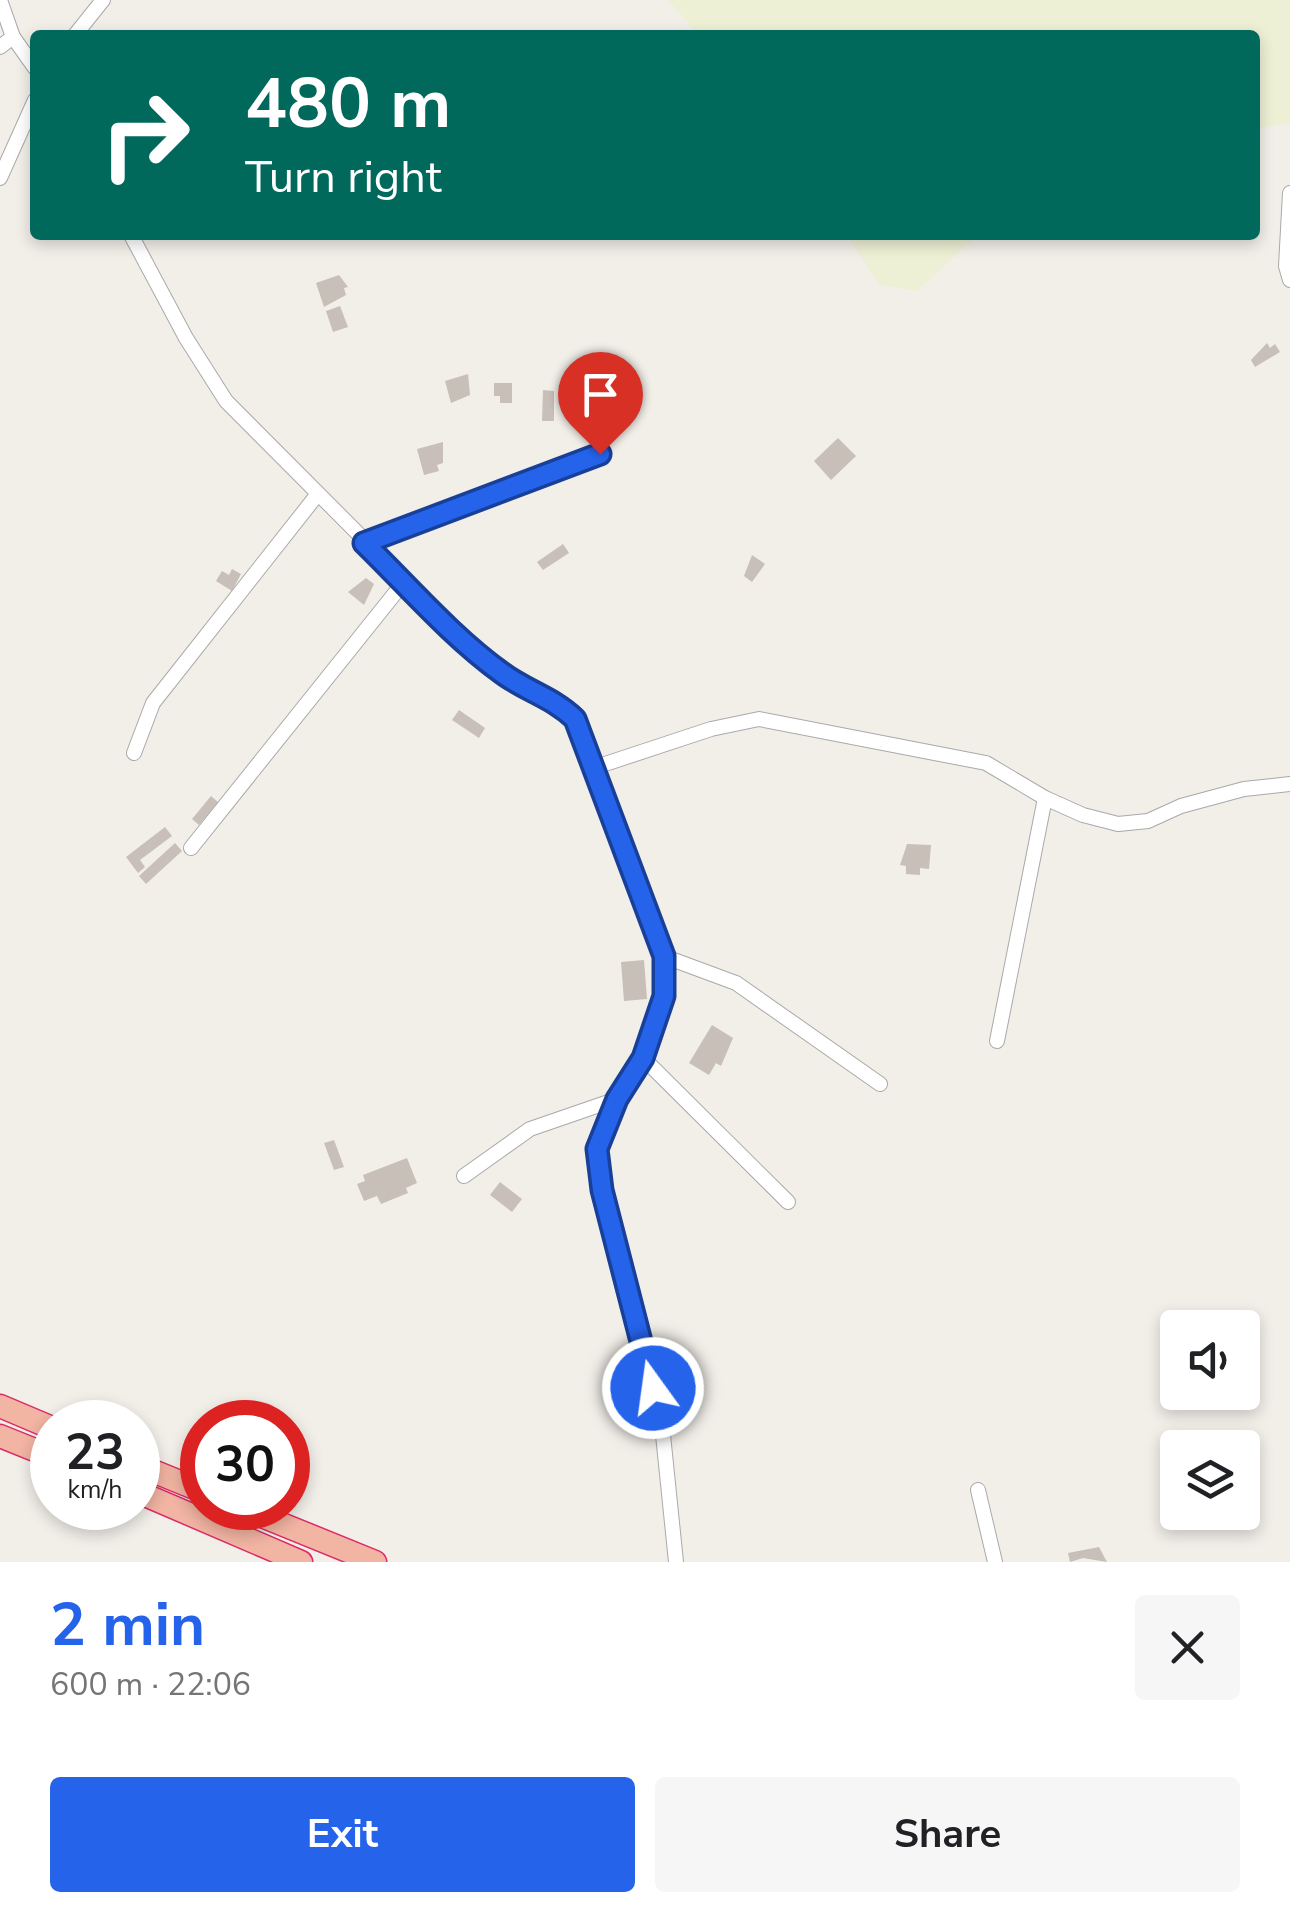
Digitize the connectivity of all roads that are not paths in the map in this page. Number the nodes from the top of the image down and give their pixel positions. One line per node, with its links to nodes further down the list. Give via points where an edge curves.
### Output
1 (0, 0): 4 (street)
2 (103, 0): 3 (street)
3 (79, 30)
4 (14, 36): 5 (street); 6 (street)
5 (0, 47)
6 (30, 60)
7 (30, 111): 8 (street)
8 (0, 178)
9 (1290, 193): 11 (street)
10 (134, 240): 13 (street, via 226,400)
11 (1290, 280)
12 (600, 454): 14 (street)
13 (317, 494): 14 (street); 16 (street, via 154,702)
14 (364, 543): 15 (street)
15 (404, 582): 17 (street, via 505,676 561,705 575,719); 20 (street)
16 (134, 753)
17 (596, 768): 19 (street, via 760,719 967,758); 21 (street)
18 (1290, 784): 19 (street, via 1181,806 1132,826 1082,816)
19 (1045, 798): 22 (street)
20 (192, 848)
21 (664, 956): 23 (street, via 664,996); 24 (street, via 736,983)
22 (997, 1041)
23 (643, 1058): 25 (street); 27 (street)
24 (880, 1084)
25 (617, 1099): 26 (street, via 530,1129); 37 (street, via 602,1132 597,1168 662,1425)
26 (464, 1176)
27 (788, 1202)
28 (0, 1406): 29 (highway)
29 (30, 1419)
30 (0, 1436): 31 (highway)
31 (30, 1448)
32 (978, 1490): 38 (street)
33 (160, 1501): 35 (highway)
34 (296, 1530): 36 (highway)
35 (302, 1562)
36 (374, 1562)
37 (676, 1562)
38 (994, 1562)

